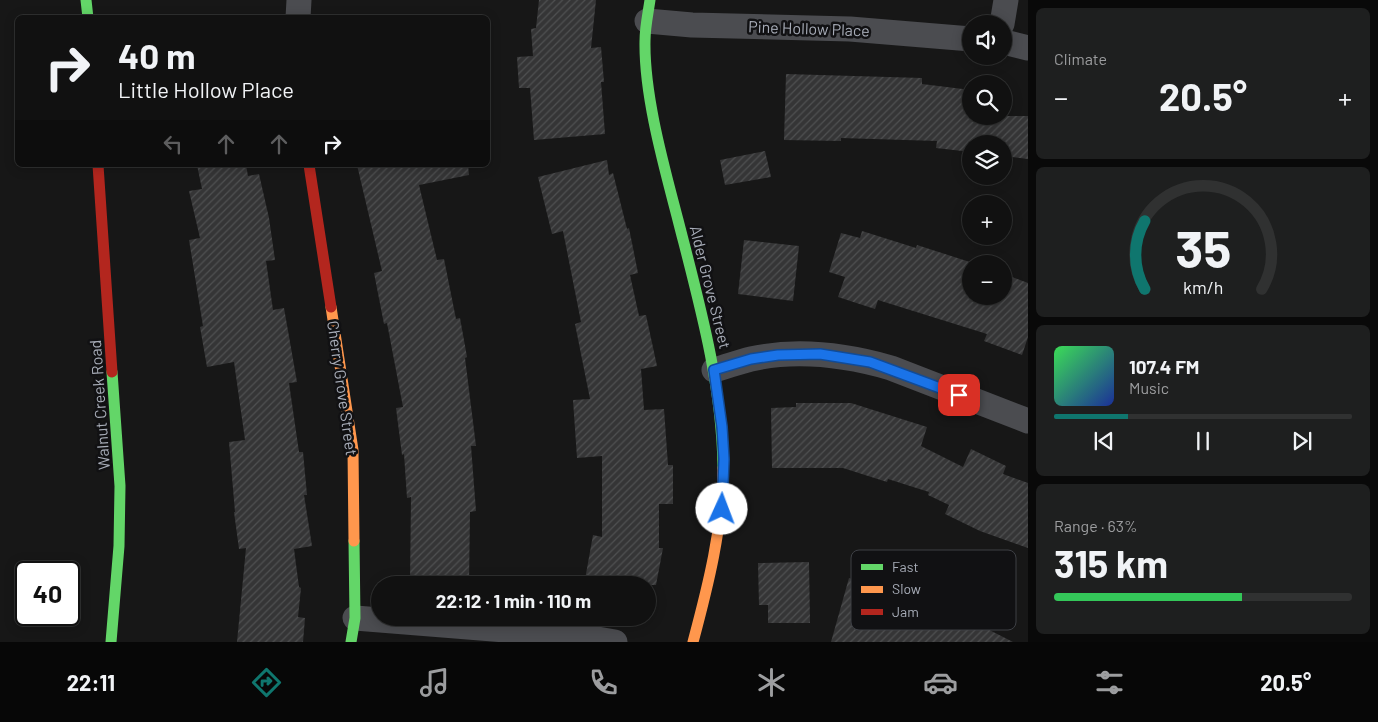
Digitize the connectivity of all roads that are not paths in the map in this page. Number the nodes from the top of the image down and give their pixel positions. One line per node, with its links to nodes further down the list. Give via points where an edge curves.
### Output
1 (86, 0): 5 (street)
2 (299, 0): 6 (street)
3 (1006, 0): 7 (street)
4 (649, 10): 8 (street, Pine Hollow Place, via 692,25 850,28); 13 (street, Alder Grove Street, via 645,47 657,137)
5 (88, 15)
6 (298, 15)
7 (1004, 15)
8 (962, 38)
9 (1012, 44): 10 (street)
10 (1028, 48)
11 (98, 167): 16 (street, Walnut Creek Road, via 120,486)
12 (309, 167): 15 (street, Cherry Grove Street, via 354,450)
13 (714, 370): 14 (street, via 778,355 820,354 870,362); 18 (street, Alder Grove Street, via 724,459 722,509 713,567)
14 (1028, 421)
15 (353, 630): 17 (street, via 580,636)
16 (111, 642)
17 (615, 642)
18 (693, 642)

